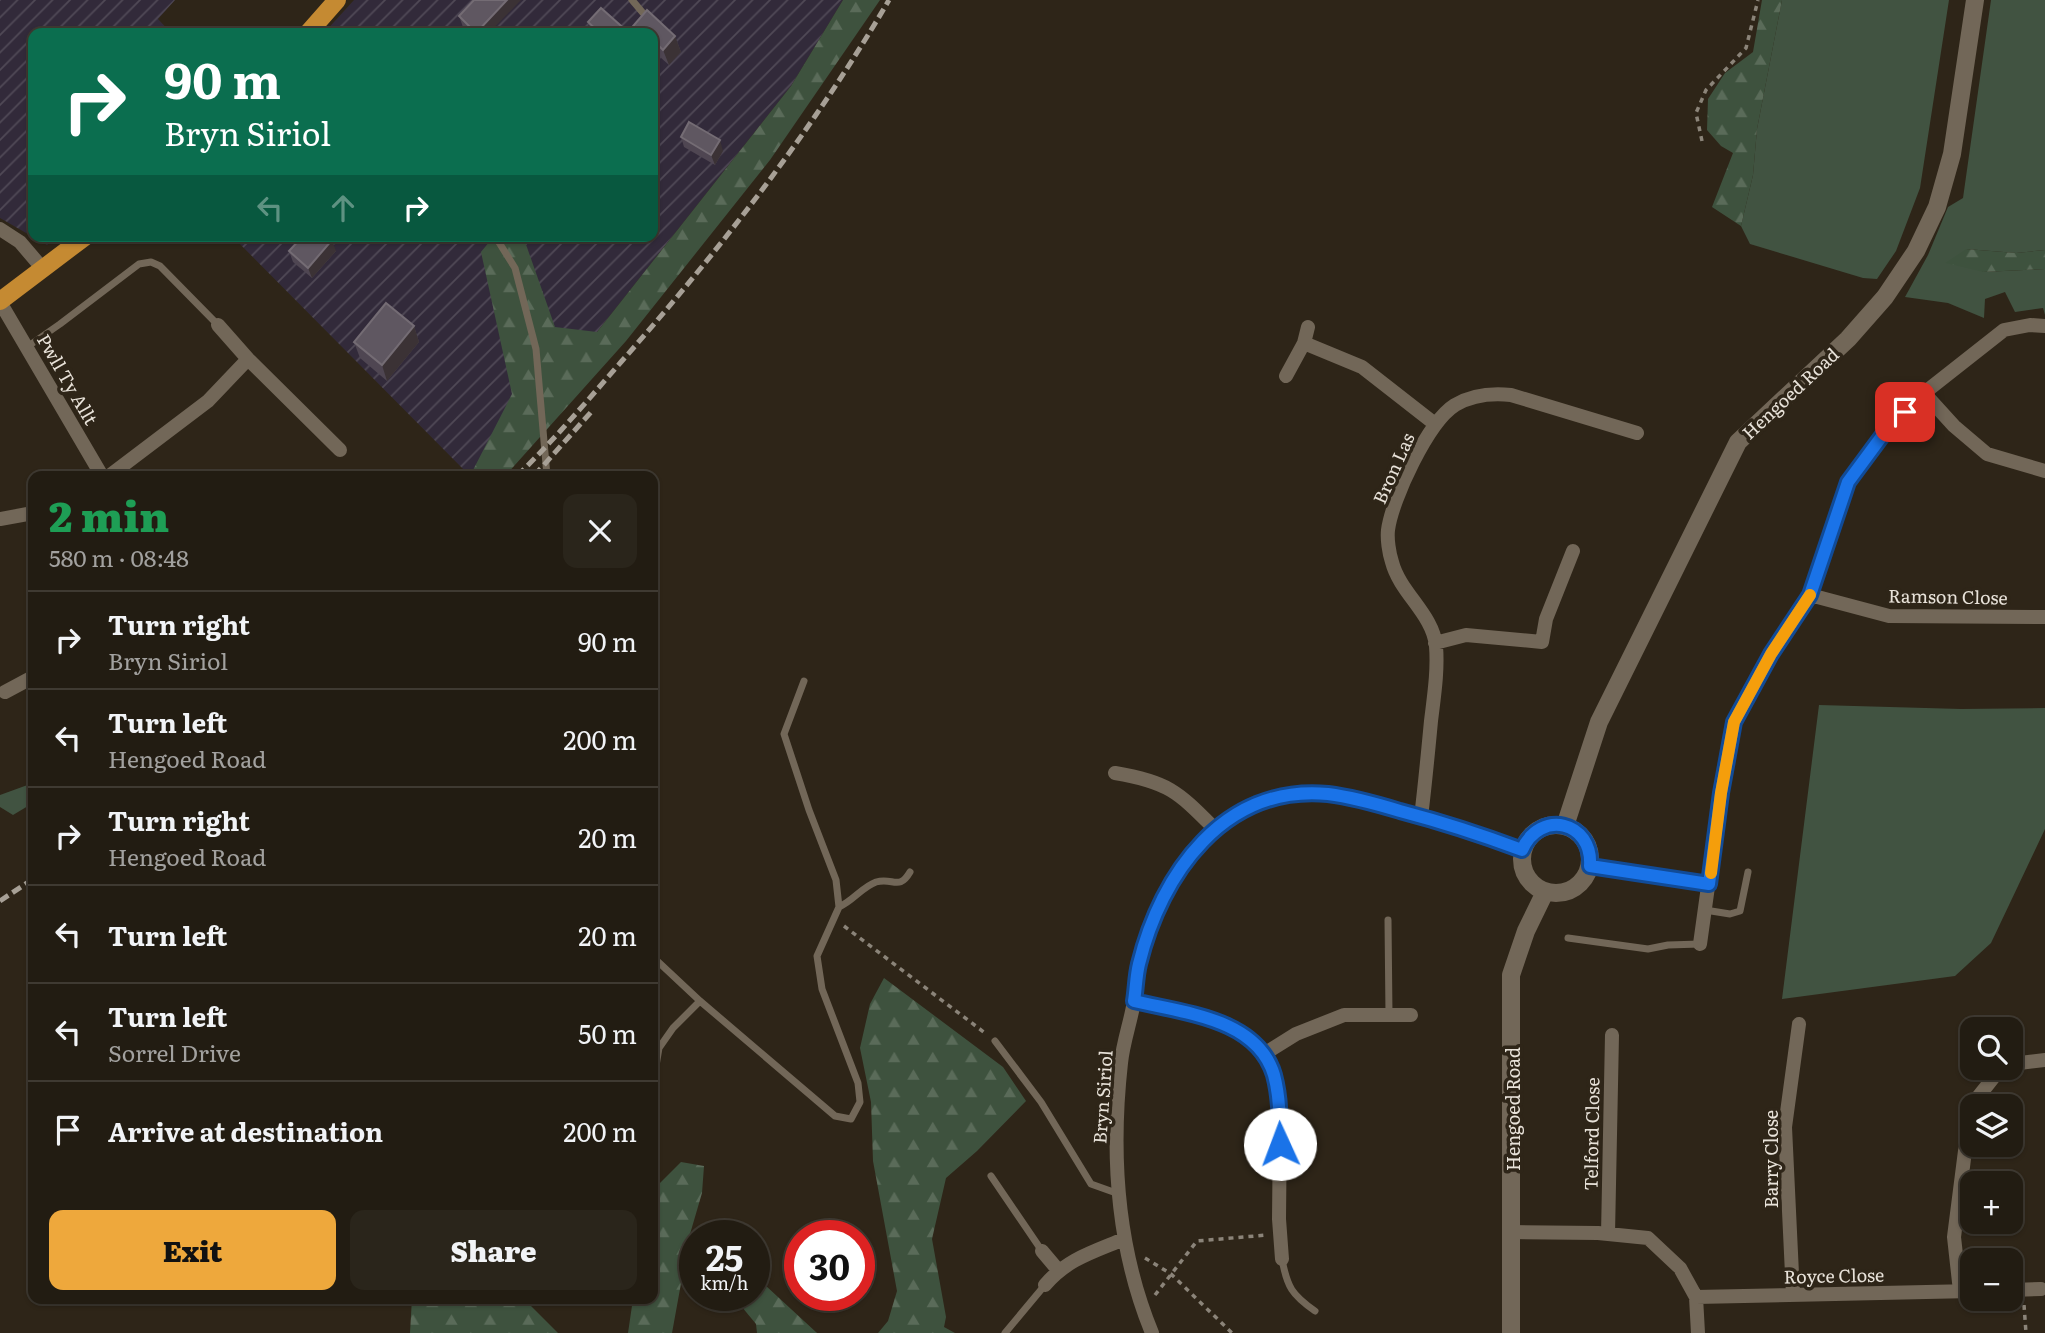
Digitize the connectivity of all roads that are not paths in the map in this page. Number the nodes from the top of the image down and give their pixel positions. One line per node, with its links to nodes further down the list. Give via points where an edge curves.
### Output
1 (337, 0): 5 (main road)
2 (632, 0): 4 (lane)
3 (1975, 0): 37 (street, Hengoed Road, via 1952,154 1937,206 1916,251 1885,298 1848,338 1738,442 1599,722)
4 (643, 13)
5 (312, 28)
6 (0, 229): 9 (street, via 20,242)
7 (78, 242): 9 (main road)
8 (499, 242): 24 (lane, via 515,268 536,349)
9 (43, 269): 10 (main road)
10 (0, 302): 15 (street, Pwll Ty Allt)
11 (218, 326): 15 (lane, via 151,262 139,264); 16 (street)
12 (2045, 326): 18 (street, via 2004,330)
13 (1308, 327): 14 (street)
14 (1304, 343): 17 (street); 19 (street, via 1362,367)
15 (27, 347): 22 (street, Pwll Ty Allt)
16 (248, 359): 21 (street); 23 (street, via 208,401)
17 (1286, 376)
18 (1924, 393): 25 (street, via 1987,454); 29 (street, via 1885,432 1848,482)
19 (1435, 424): 20 (street, Bron Las, via 1454,406 1492,393 1511,394); 31 (street, Bron Las, via 1419,449 1388,532 1398,580 1422,611)
20 (1637, 433)
21 (340, 450)
22 (100, 471)
23 (116, 471)
24 (547, 471)
25 (2045, 471)
26 (28, 514): 27 (street)
27 (0, 519)
28 (1573, 551): 31 (street, via 1546,619 1542,642 1466,635)
29 (1810, 595): 30 (street, Ramson Close, via 1889,616); 43 (street, via 1734,722)
30 (2045, 617)
31 (1436, 643): 36 (street, Bron Las)
32 (28, 680): 34 (street)
33 (804, 681): 45 (lane, via 784,734 836,880)
34 (5, 692)
35 (1115, 773): 38 (street, via 1166,786)
36 (1421, 817): 38 (street, Bryn Siriol, via 1326,794 1290,796 1245,809); 39 (street, Bryn Siriol)
37 (1565, 826): 39 (street, via 1534,832); 40 (street, via 1582,837)
38 (1216, 829): 52 (street, Bryn Siriol, via 1184,860 1156,914 1139,965)
39 (1522, 850): 44 (street, via 1523,871)
40 (1590, 866): 43 (street); 44 (street, via 1586,877 1568,892)
41 (910, 872): 45 (lane, via 905,881 872,883)
42 (1748, 872): 46 (lane, via 1740,911)
43 (1709, 884): 46 (street)
44 (1545, 892): 67 (street, Hengoed Road, via 1511,975)
45 (839, 907): 51 (lane, via 817,956 822,989 858,1083 860,1102 851,1119 835,1116)
46 (1704, 910): 49 (street)
47 (1388, 920): 53 (lane)
48 (1568, 938): 49 (lane, via 1648,948)
49 (1700, 944)
50 (658, 962): 51 (lane)
51 (699, 1001): 58 (lane, via 673,1028)
52 (1134, 1001): 59 (street, via 1215,1020 1244,1034); 66 (street, Bryn Siriol, via 1121,1060 1116,1143)
53 (1389, 1015): 54 (street); 59 (street, via 1344,1015 1296,1034)
54 (1411, 1015)
55 (1799, 1024): 78 (street, Barry Close, via 1785,1127)
56 (1612, 1035): 68 (street, Telford Close)
57 (995, 1041): 66 (lane, via 1041,1102 1091,1184)
58 (658, 1054)
59 (1264, 1054): 71 (street, via 1274,1074 1280,1120)
60 (2045, 1060): 61 (street)
61 (2023, 1062)
62 (1991, 1080): 63 (street)
63 (1980, 1094)
64 (1964, 1157): 72 (street, via 1954,1237)
65 (991, 1176): 70 (lane)
66 (1120, 1194): 69 (street, Bryn Siriol)
67 (1511, 1232): 68 (street); 83 (street, Hengoed Road)
68 (1608, 1234): 79 (street, via 1648,1238 1680,1268)
69 (1125, 1242): 73 (street, via 1068,1262); 82 (street, Bryn Siriol)
70 (1042, 1251): 73 (street)
71 (1282, 1259): 80 (lane, via 1289,1289)
72 (1960, 1264)
73 (1058, 1270): 74 (street)
74 (1045, 1285): 81 (lane)
75 (2023, 1289): 76 (street)
76 (2041, 1289)
77 (1960, 1291): 78 (street, Royce Close)
78 (1793, 1295): 79 (street, Royce Close)
79 (1696, 1297): 84 (street)
80 (1315, 1311)
81 (1004, 1333)
82 (1152, 1333)
83 (1511, 1333)
84 (1698, 1333)

